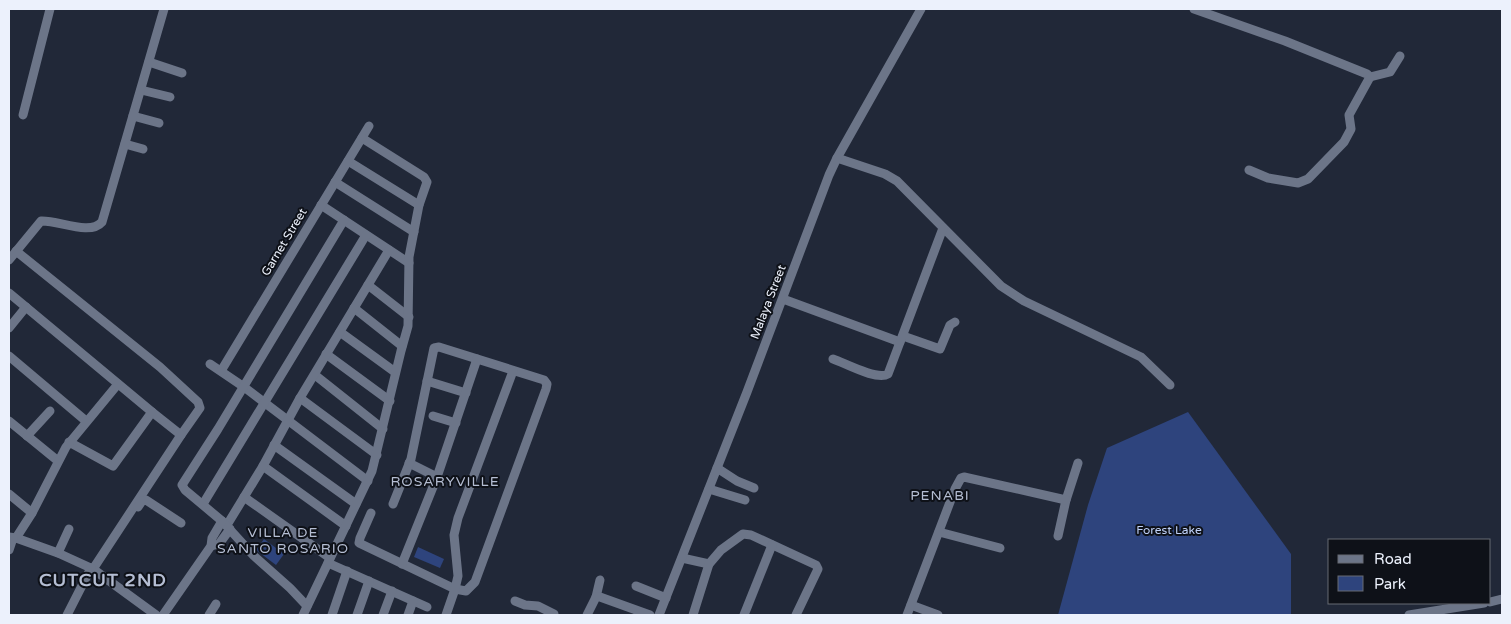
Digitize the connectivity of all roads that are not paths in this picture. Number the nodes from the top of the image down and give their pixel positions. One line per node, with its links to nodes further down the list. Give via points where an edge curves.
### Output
1 (50, 9): 11 (street)
2 (164, 9): 6 (street)
3 (921, 9): 18 (street, Malaya Street)
4 (1194, 9): 8 (street, via 1285,41)
5 (1400, 56): 8 (street, via 1390,72)
6 (149, 62): 7 (street); 9 (street)
7 (182, 73)
8 (1370, 77): 20 (street, via 1349,115 1351,128 1344,142 1308,179 1298,183 1259,176)
9 (141, 90): 10 (street); 12 (street)
10 (170, 97)
11 (23, 115)
12 (133, 116): 13 (street); 16 (street)
13 (159, 123)
14 (368, 126): 15 (street, Garnet Street)
15 (362, 138): 19 (street, Garnet Street); 23 (street, via 424,177 426,182)
16 (125, 144): 17 (street); 29 (street, via 99,226 90,228 41,222)
17 (143, 149)
18 (837, 158): 25 (street, via 897,181); 34 (street, Malaya Street)
19 (348, 161): 21 (street, Garnet Street); 23 (street)
20 (1249, 170)
21 (335, 182): 22 (street, Garnet Street); 26 (street)
22 (321, 205): 24 (street); 49 (street, Garnet Street)
23 (419, 205): 26 (street)
24 (344, 220): 27 (street); 55 (street)
25 (944, 228): 41 (street); 54 (street, via 1001,286 1024,301 1141,357)
26 (414, 232): 31 (street)
27 (366, 235): 28 (street); 59 (street)
28 (389, 250): 31 (street); 32 (street)
29 (16, 251): 30 (street); 68 (street, via 160,367 198,402 200,408)
30 (9, 260)
31 (409, 263): 37 (street)
32 (368, 285): 36 (street); 37 (street)
33 (9, 293): 35 (street)
34 (783, 299): 41 (street); 77 (street, Malaya Street)
35 (26, 307): 39 (street); 53 (street)
36 (354, 308): 40 (street); 42 (street)
37 (409, 317): 42 (street)
38 (955, 322): 41 (street, via 950,325 940,349)
39 (9, 328)
40 (340, 332): 43 (street); 50 (street)
41 (901, 339): 46 (street, via 884,376 876,376)
42 (402, 346): 50 (street)
43 (326, 354): 51 (street); 58 (street)
44 (9, 356): 64 (street)
45 (477, 359): 48 (street); 52 (street, via 436,347); 56 (street)
46 (833, 359)
47 (210, 364): 49 (street)
48 (513, 370): 112 (street, via 458,518 454,535); 112 (street, via 544,380 546,389 475,582 466,591)
49 (221, 372): 55 (street)
50 (396, 372): 58 (street)
51 (315, 375): 57 (street); 67 (street)
52 (426, 381): 56 (street); 74 (street)
53 (118, 384): 61 (street); 64 (street)
54 (1170, 385)
55 (244, 387): 59 (street); 86 (street, via 182,485)
56 (466, 392): 66 (street)
57 (300, 398): 65 (street); 72 (street)
58 (390, 401): 67 (street)
59 (264, 403): 65 (street); 86 (street)
60 (50, 411): 69 (street)
61 (152, 412): 68 (street); 70 (street, via 113,466)
62 (433, 416): 66 (street)
63 (9, 421): 69 (street)
64 (86, 421): 70 (street)
65 (288, 421): 71 (street); 79 (street)
66 (456, 423): 78 (street)
67 (383, 429): 72 (street)
68 (181, 435): 89 (street)
69 (28, 436): 73 (street)
70 (69, 442): 73 (street)
71 (274, 444): 76 (street); 87 (street)
72 (377, 454): 79 (street)
73 (58, 461): 90 (street)
74 (409, 463): 78 (street); 88 (street)
75 (1078, 463): 85 (street)
76 (263, 466): 83 (street); 94 (street)
77 (717, 468): 80 (street); 81 (street, Malaya Street)
78 (437, 477): 105 (street)
79 (368, 480): 87 (street)
80 (754, 488)
81 (709, 489): 84 (street); 103 (street, Malaya Street)
82 (9, 494): 90 (street)
83 (244, 497): 93 (street); 104 (street)
84 (745, 500)
85 (1066, 500): 96 (street, via 964,477 955,489); 97 (street)
86 (203, 504): 93 (street)
87 (356, 504): 94 (street)
88 (393, 504)
89 (134, 508): 92 (street, via 146,500); 107 (street)
90 (32, 513): 98 (street)
91 (371, 513): 105 (street, via 359,543)
92 (181, 523)
93 (226, 525): 122 (street, via 294,592); 127 (street, via 219,544 212,546)
94 (346, 526): 104 (street)
95 (69, 529): 102 (street)
96 (939, 532): 100 (street); 120 (street)
97 (1058, 536)
98 (13, 538): 101 (street); 102 (street)
99 (772, 545): 106 (street, via 743,534 721,550); 138 (street); 139 (street, via 816,565 818,569)
100 (1000, 548)
101 (9, 550)
102 (58, 553): 107 (street)
103 (682, 558): 106 (street); 115 (street, Malaya Street)
104 (329, 560): 108 (street); 122 (street)
105 (402, 564): 112 (street)
106 (709, 564): 137 (street)
107 (92, 569): 125 (street); 126 (street)
108 (347, 571): 109 (street); 129 (street)
109 (369, 580): 113 (street); 130 (street)
110 (600, 580): 114 (street)
111 (636, 586): 115 (street)
112 (456, 589): 133 (street)
113 (392, 591): 116 (street); 131 (street)
114 (596, 597): 134 (street); 135 (street)
115 (666, 598): 136 (street, Malaya Street)
116 (413, 601): 121 (street); 132 (street)
117 (515, 601): 123 (street)
118 (216, 604): 128 (street)
119 (1478, 604): 142 (street)
120 (911, 606): 140 (street); 141 (street)
121 (427, 607)
122 (305, 611)
123 (529, 611): 124 (street, via 538,606)
124 (554, 614)
125 (67, 615)
126 (156, 615)
127 (163, 615)
128 (209, 615)
129 (332, 615)
130 (357, 615)
131 (383, 615)
132 (408, 615)
133 (446, 615)
134 (587, 615)
135 (650, 615)
136 (659, 615)
137 (693, 615)
138 (744, 615)
139 (796, 615)
140 (907, 615)
141 (938, 615)
142 (1409, 615)

